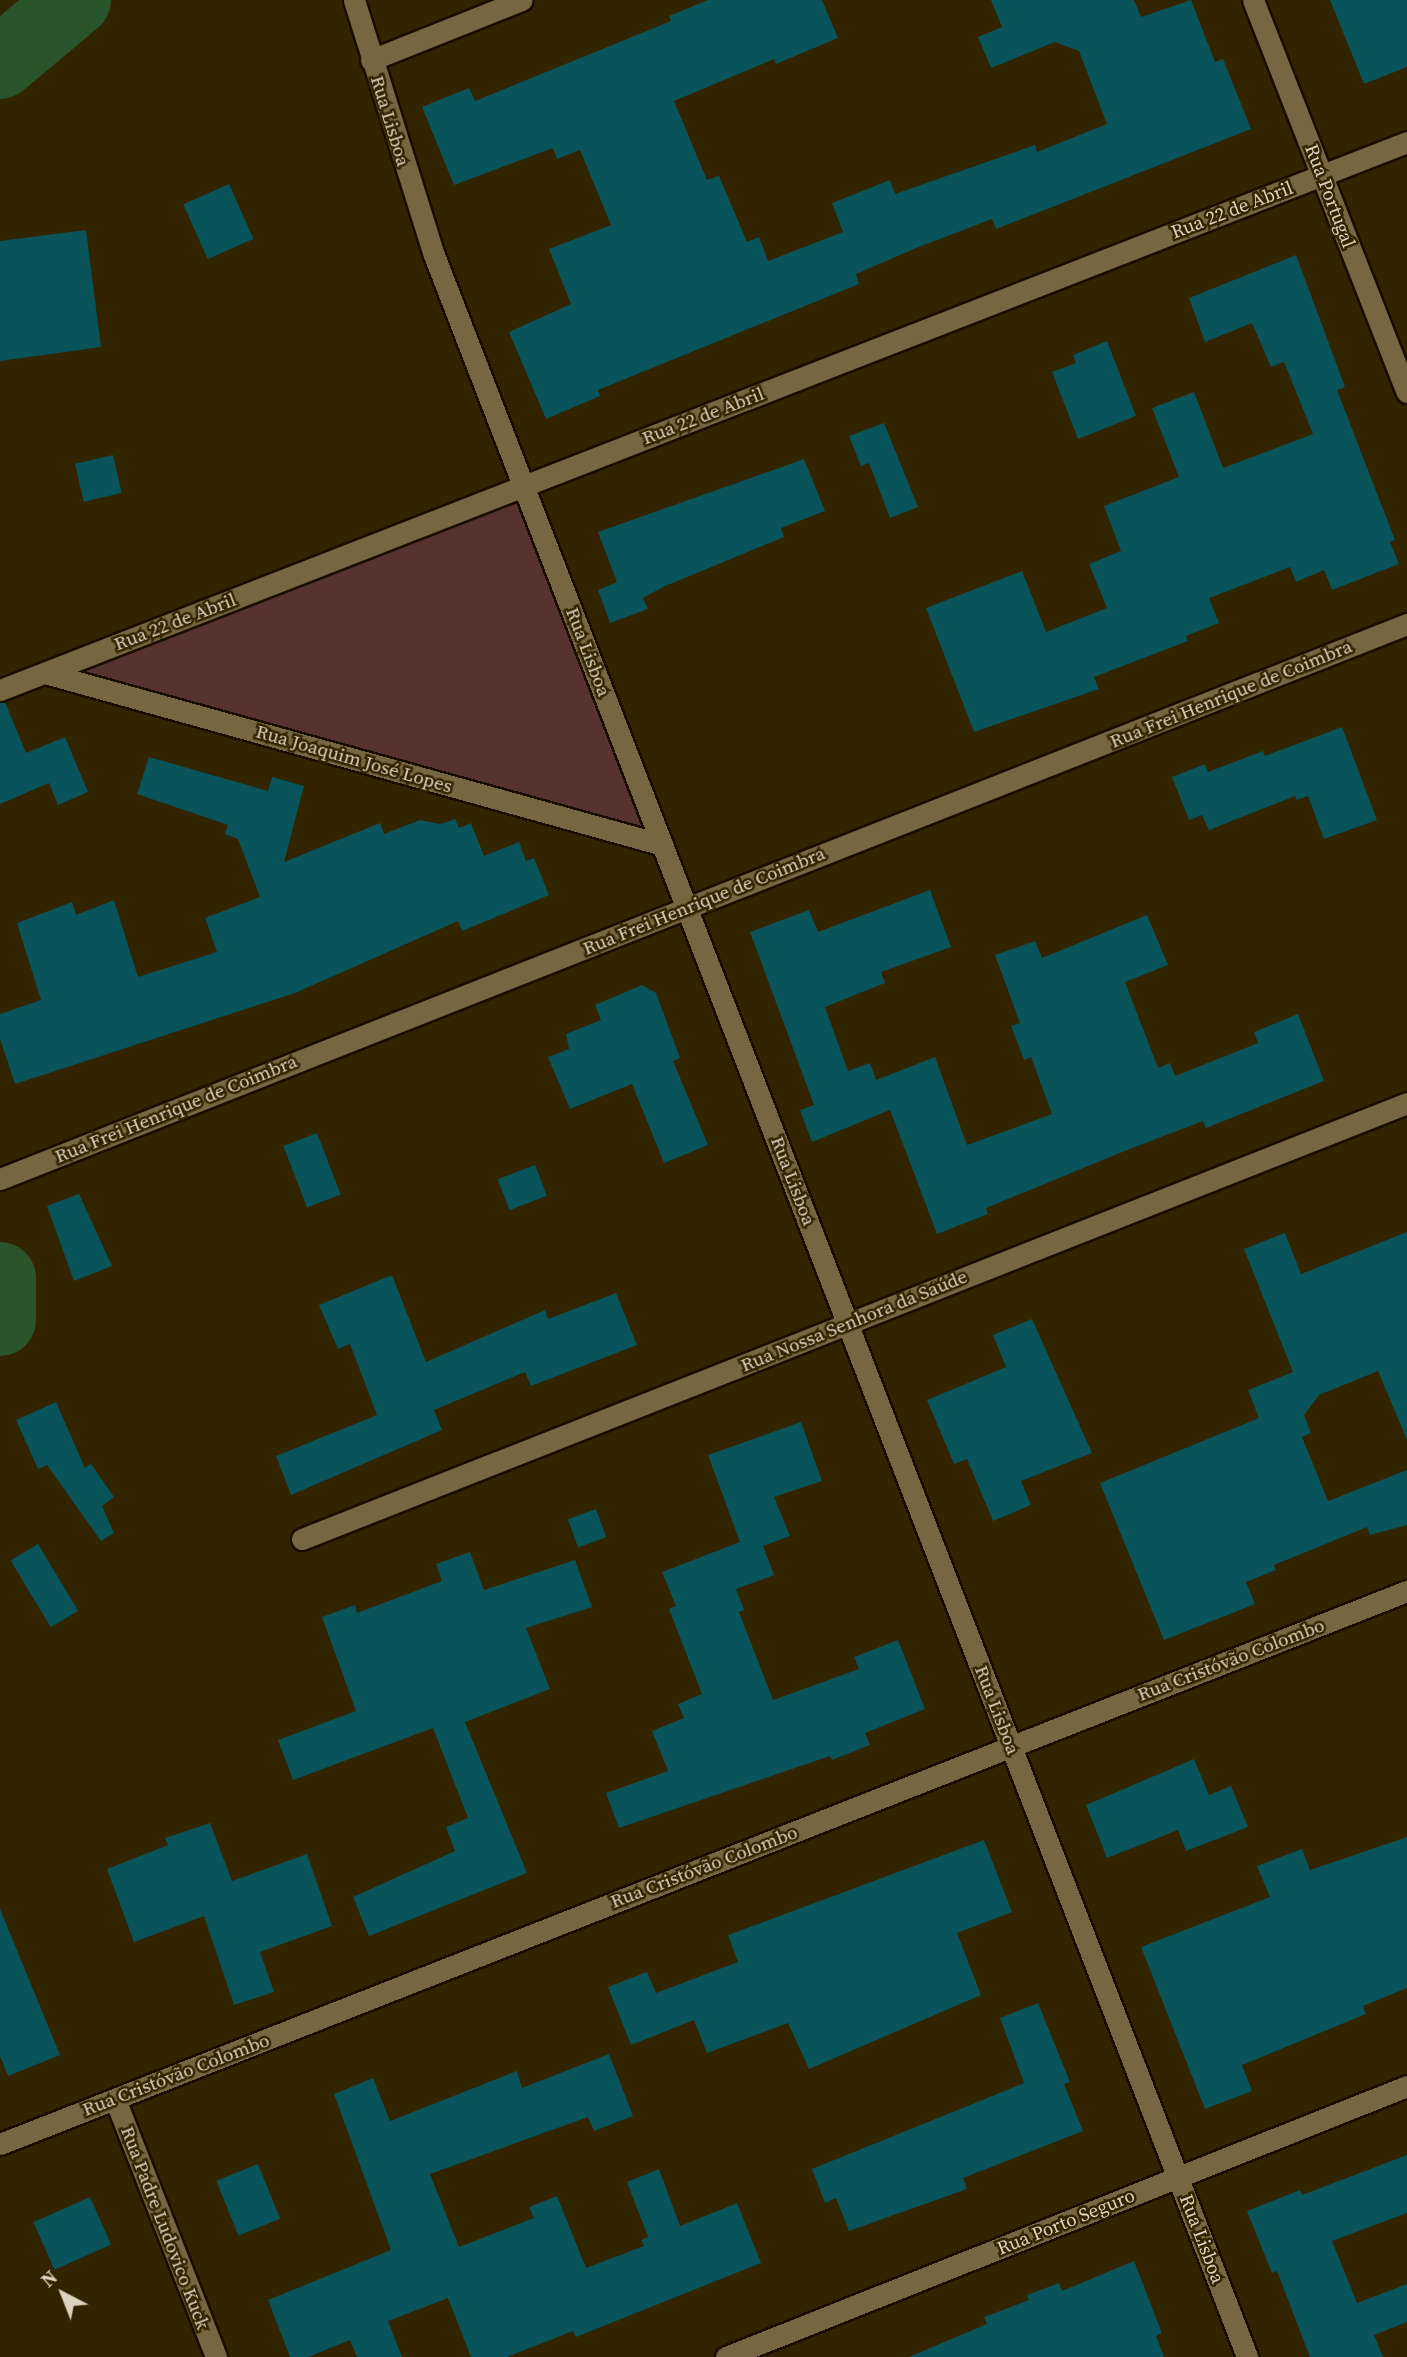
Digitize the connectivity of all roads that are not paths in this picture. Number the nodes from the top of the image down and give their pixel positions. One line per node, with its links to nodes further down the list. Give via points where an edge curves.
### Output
1 (354, 0): 4 (street, Rua Lisboa)
2 (522, 0): 4 (street)
3 (1253, 0): 6 (street, Rua Portugal)
4 (370, 60): 8 (street, Rua Lisboa, via 434,254)
5 (1407, 142): 6 (street, Rua 22 de Abril)
6 (1322, 175): 7 (street, Rua Portugal); 8 (street, Rua 22 de Abril)
7 (1407, 392)
8 (524, 486): 10 (street, Rua 22 de Abril); 12 (street, Rua Lisboa)
9 (1407, 624): 13 (street, Rua Frei Henrique de Coimbra)
10 (44, 673): 11 (street, Rua 22 de Abril); 12 (street, Rua Joaquim José Lopes)
11 (0, 690)
12 (663, 845): 13 (street, Rua Lisboa)
13 (687, 908): 15 (street, Rua Frei Henrique de Coimbra); 16 (street, Rua Lisboa)
14 (1407, 1103): 16 (street, Rua Nossa Senhora da Saúde)
15 (3, 1177)
16 (848, 1324): 17 (street, Rua Nossa Senhora da Saúde); 19 (street, Rua Lisboa)
17 (302, 1539)
18 (1407, 1591): 19 (street, Rua Cristóvão Colombo)
19 (1012, 1746): 21 (street, Rua Cristóvão Colombo); 23 (street, Rua Lisboa)
20 (1407, 2087): 23 (street, Rua Porto Seguro)
21 (115, 2099): 22 (street, Rua Cristóvão Colombo); 25 (street, Rua Padre Ludovico Kuck)
22 (0, 2144)
23 (1178, 2177): 24 (street, Rua Porto Seguro); 27 (street, Rua Lisboa)
24 (748, 2353): 26 (street, Rua Porto Seguro)
25 (216, 2357)
26 (726, 2357)
27 (1247, 2357)

